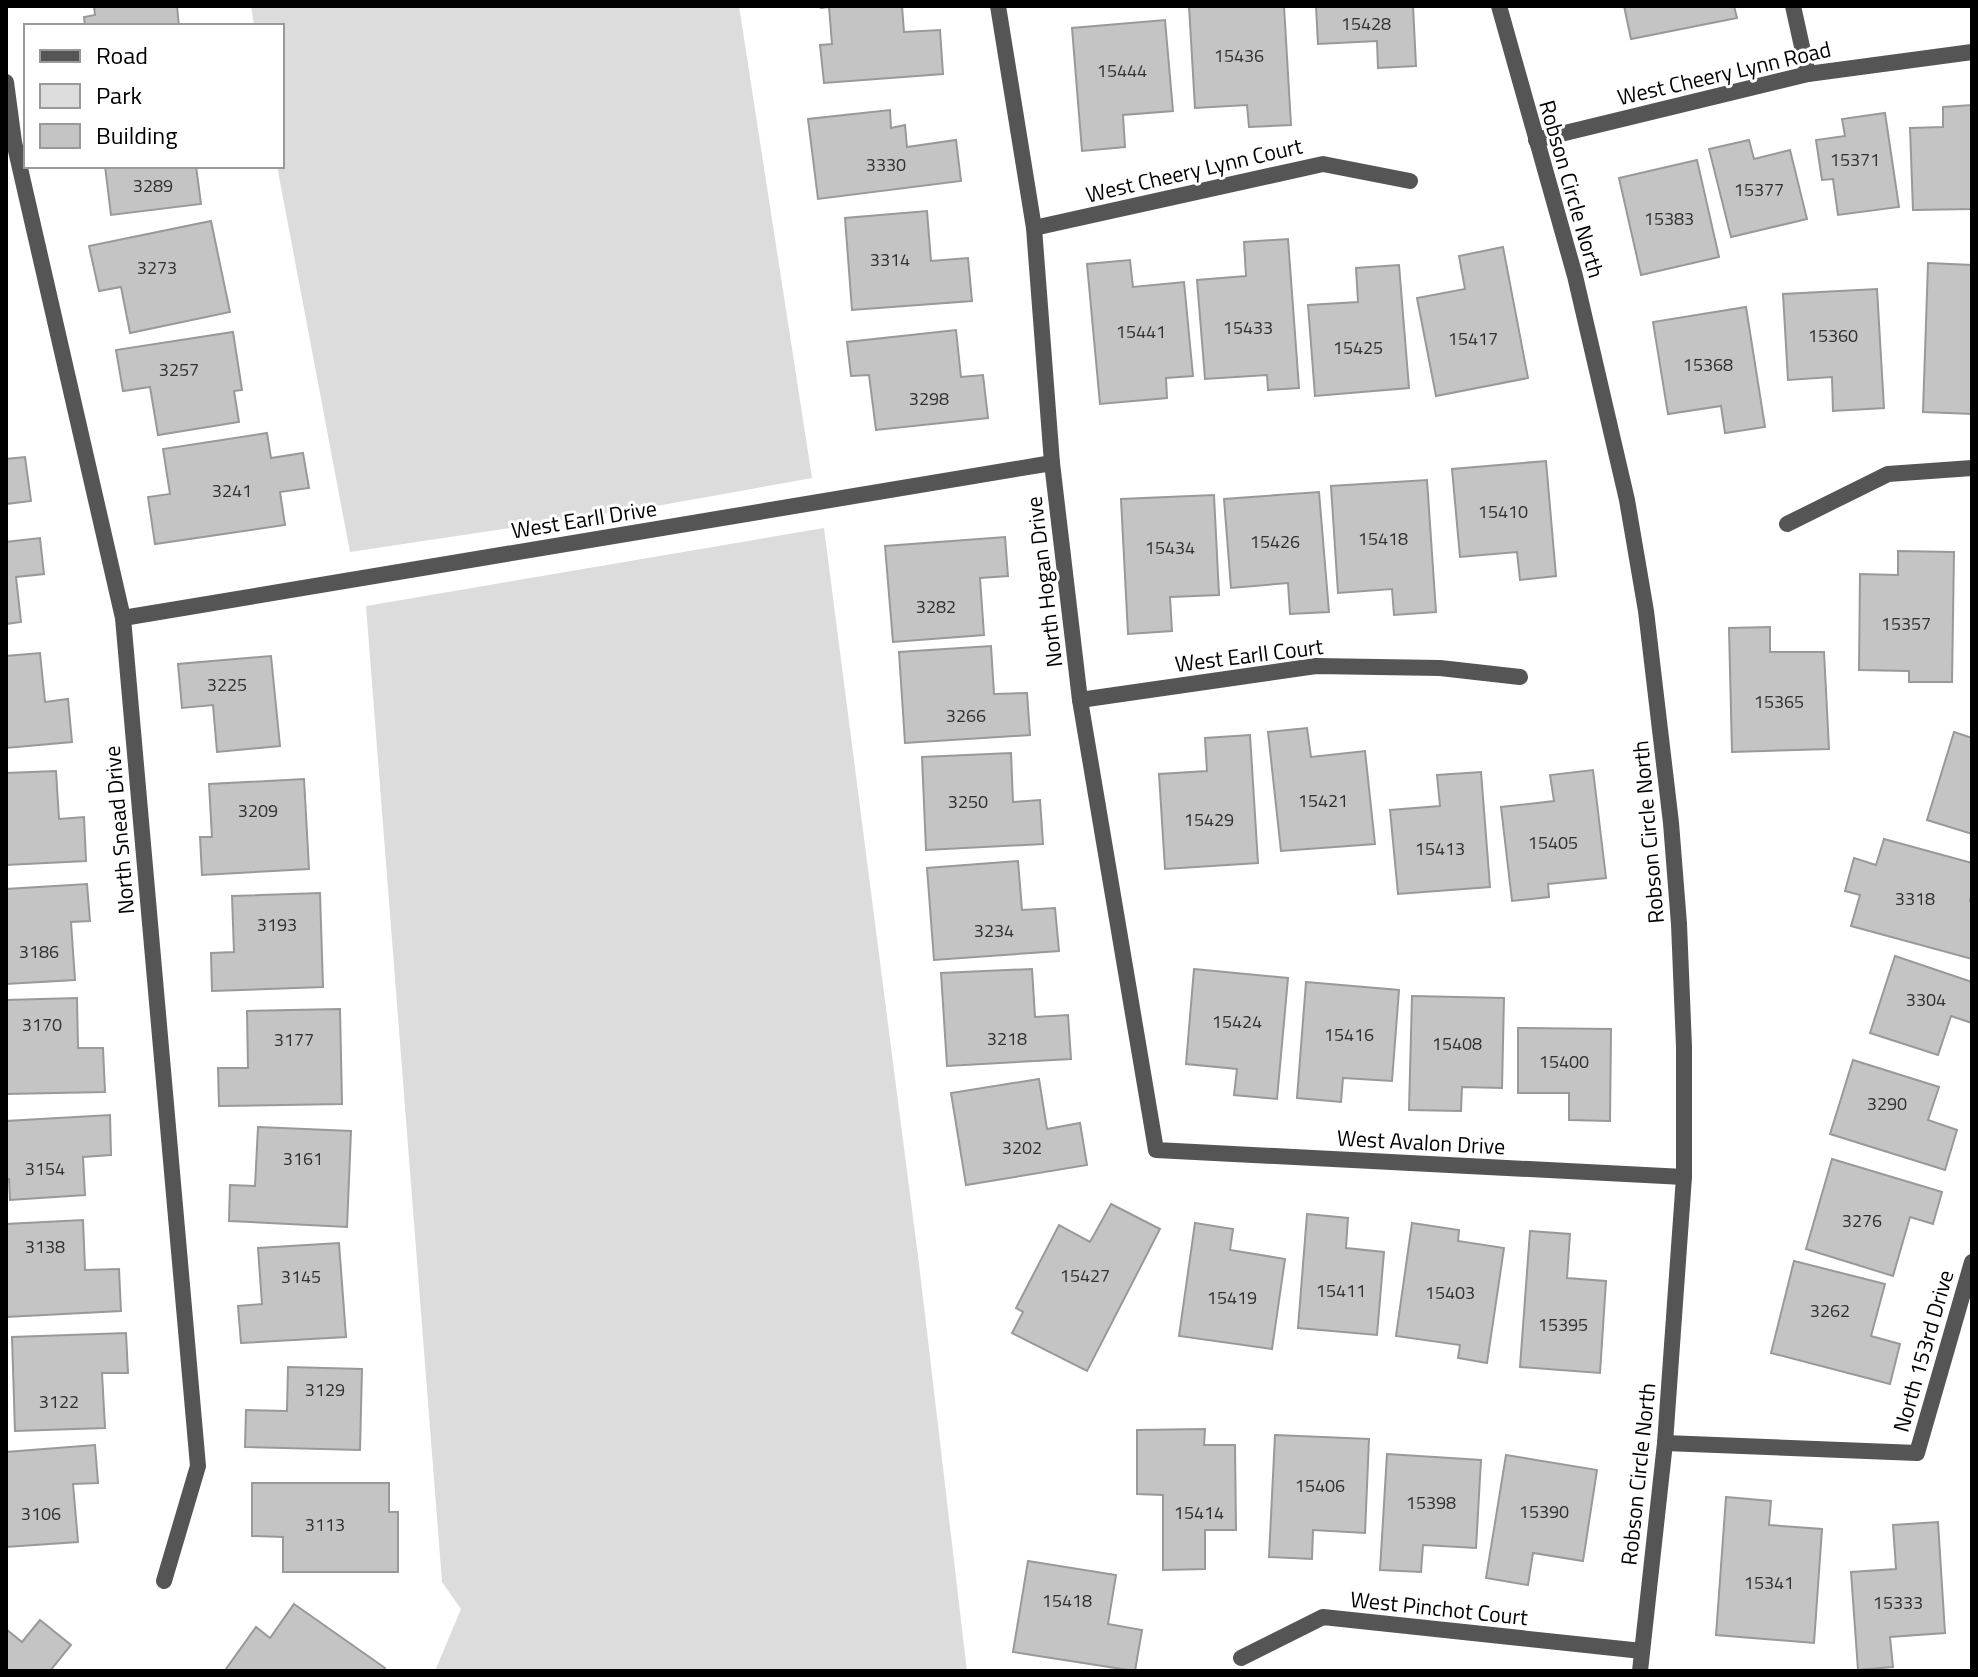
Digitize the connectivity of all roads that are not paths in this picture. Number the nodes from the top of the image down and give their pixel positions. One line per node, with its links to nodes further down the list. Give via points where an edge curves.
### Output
1 (998, 6): 9 (street, North Hogan Drive)
2 (1499, 6): 7 (street, Robson Circle North)
3 (1793, 6): 5 (street)
4 (1972, 52): 5 (street, West Cheery Lynn Road)
5 (1808, 74): 7 (street, West Cheery Lynn Road)
6 (6, 82): 13 (street, North Snead Drive, via 14,142)
7 (1536, 140): 17 (street, Robson Circle North, via 1575,276 1627,500 1646,611 1679,924)
8 (1410, 181): 9 (street, West Cheery Lynn Court, via 1323,164)
9 (1034, 228): 10 (street, North Hogan Drive)
10 (1052, 463): 13 (street, West Earll Drive); 15 (street, North Hogan Drive)
11 (1972, 468): 12 (street, via 1888,474)
12 (1787, 524)
13 (123, 618): 20 (street, North Snead Drive, via 198,1466)
14 (1520, 677): 15 (street, West Earll Court, via 1440,668 1316,666)
15 (1080, 700): 16 (street, North Hogan Drive)
16 (1156, 1150): 17 (street, West Avalon Drive)
17 (1684, 1177): 19 (street, Robson Circle North)
18 (1972, 1262): 19 (street, North 153rd Drive, via 1917,1453)
19 (1665, 1443): 21 (street, Robson Circle North)
20 (164, 1581)
21 (1642, 1651): 22 (street, West Pinchot Court, via 1323,1617); 23 (street, Robson Circle North)
22 (1241, 1658)
23 (1640, 1671)

